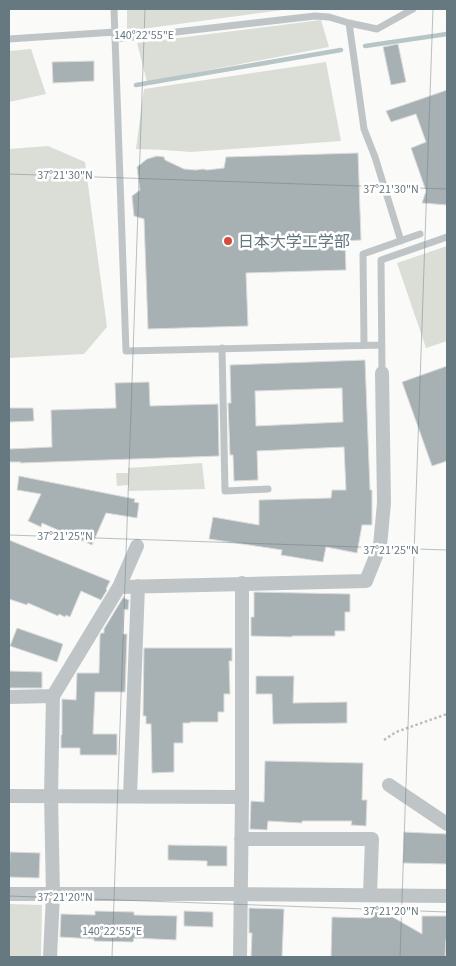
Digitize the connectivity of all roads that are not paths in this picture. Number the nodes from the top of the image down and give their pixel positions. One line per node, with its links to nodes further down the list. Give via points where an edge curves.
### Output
1 (114, 9): 4 (lane)
2 (413, 9): 3 (lane, via 377,29)
3 (349, 23): 4 (lane, via 314,16); 8 (lane, via 364,129)
4 (115, 35): 5 (lane); 11 (lane, via 126,351)
5 (9, 39)
6 (420, 234): 8 (lane)
7 (447, 237): 10 (lane, via 381,260)
8 (401, 241): 9 (lane, via 363,254)
9 (364, 345): 10 (lane); 11 (lane)
10 (382, 345): 12 (lane)
11 (222, 348): 13 (lane, via 225,491)
12 (382, 373): 15 (street, via 384,503 380,546 366,581)
13 (268, 490)
14 (137, 546): 17 (street)
15 (242, 583): 16 (street); 24 (street)
16 (138, 586): 17 (street); 23 (street)
17 (119, 587): 18 (street)
18 (52, 696): 19 (street); 21 (street)
19 (9, 697)
20 (389, 785): 25 (street)
21 (51, 795): 22 (street); 23 (street); 28 (street)
22 (9, 796)
23 (130, 796): 24 (street)
24 (242, 797): 26 (street)
25 (447, 824)
26 (241, 839): 29 (street); 30 (street, via 372,839)
27 (9, 894): 28 (street)
28 (53, 894): 29 (street); 32 (street)
29 (240, 894): 30 (street); 33 (street)
30 (370, 896): 31 (street)
31 (447, 896)
32 (50, 957)
33 (240, 957)

